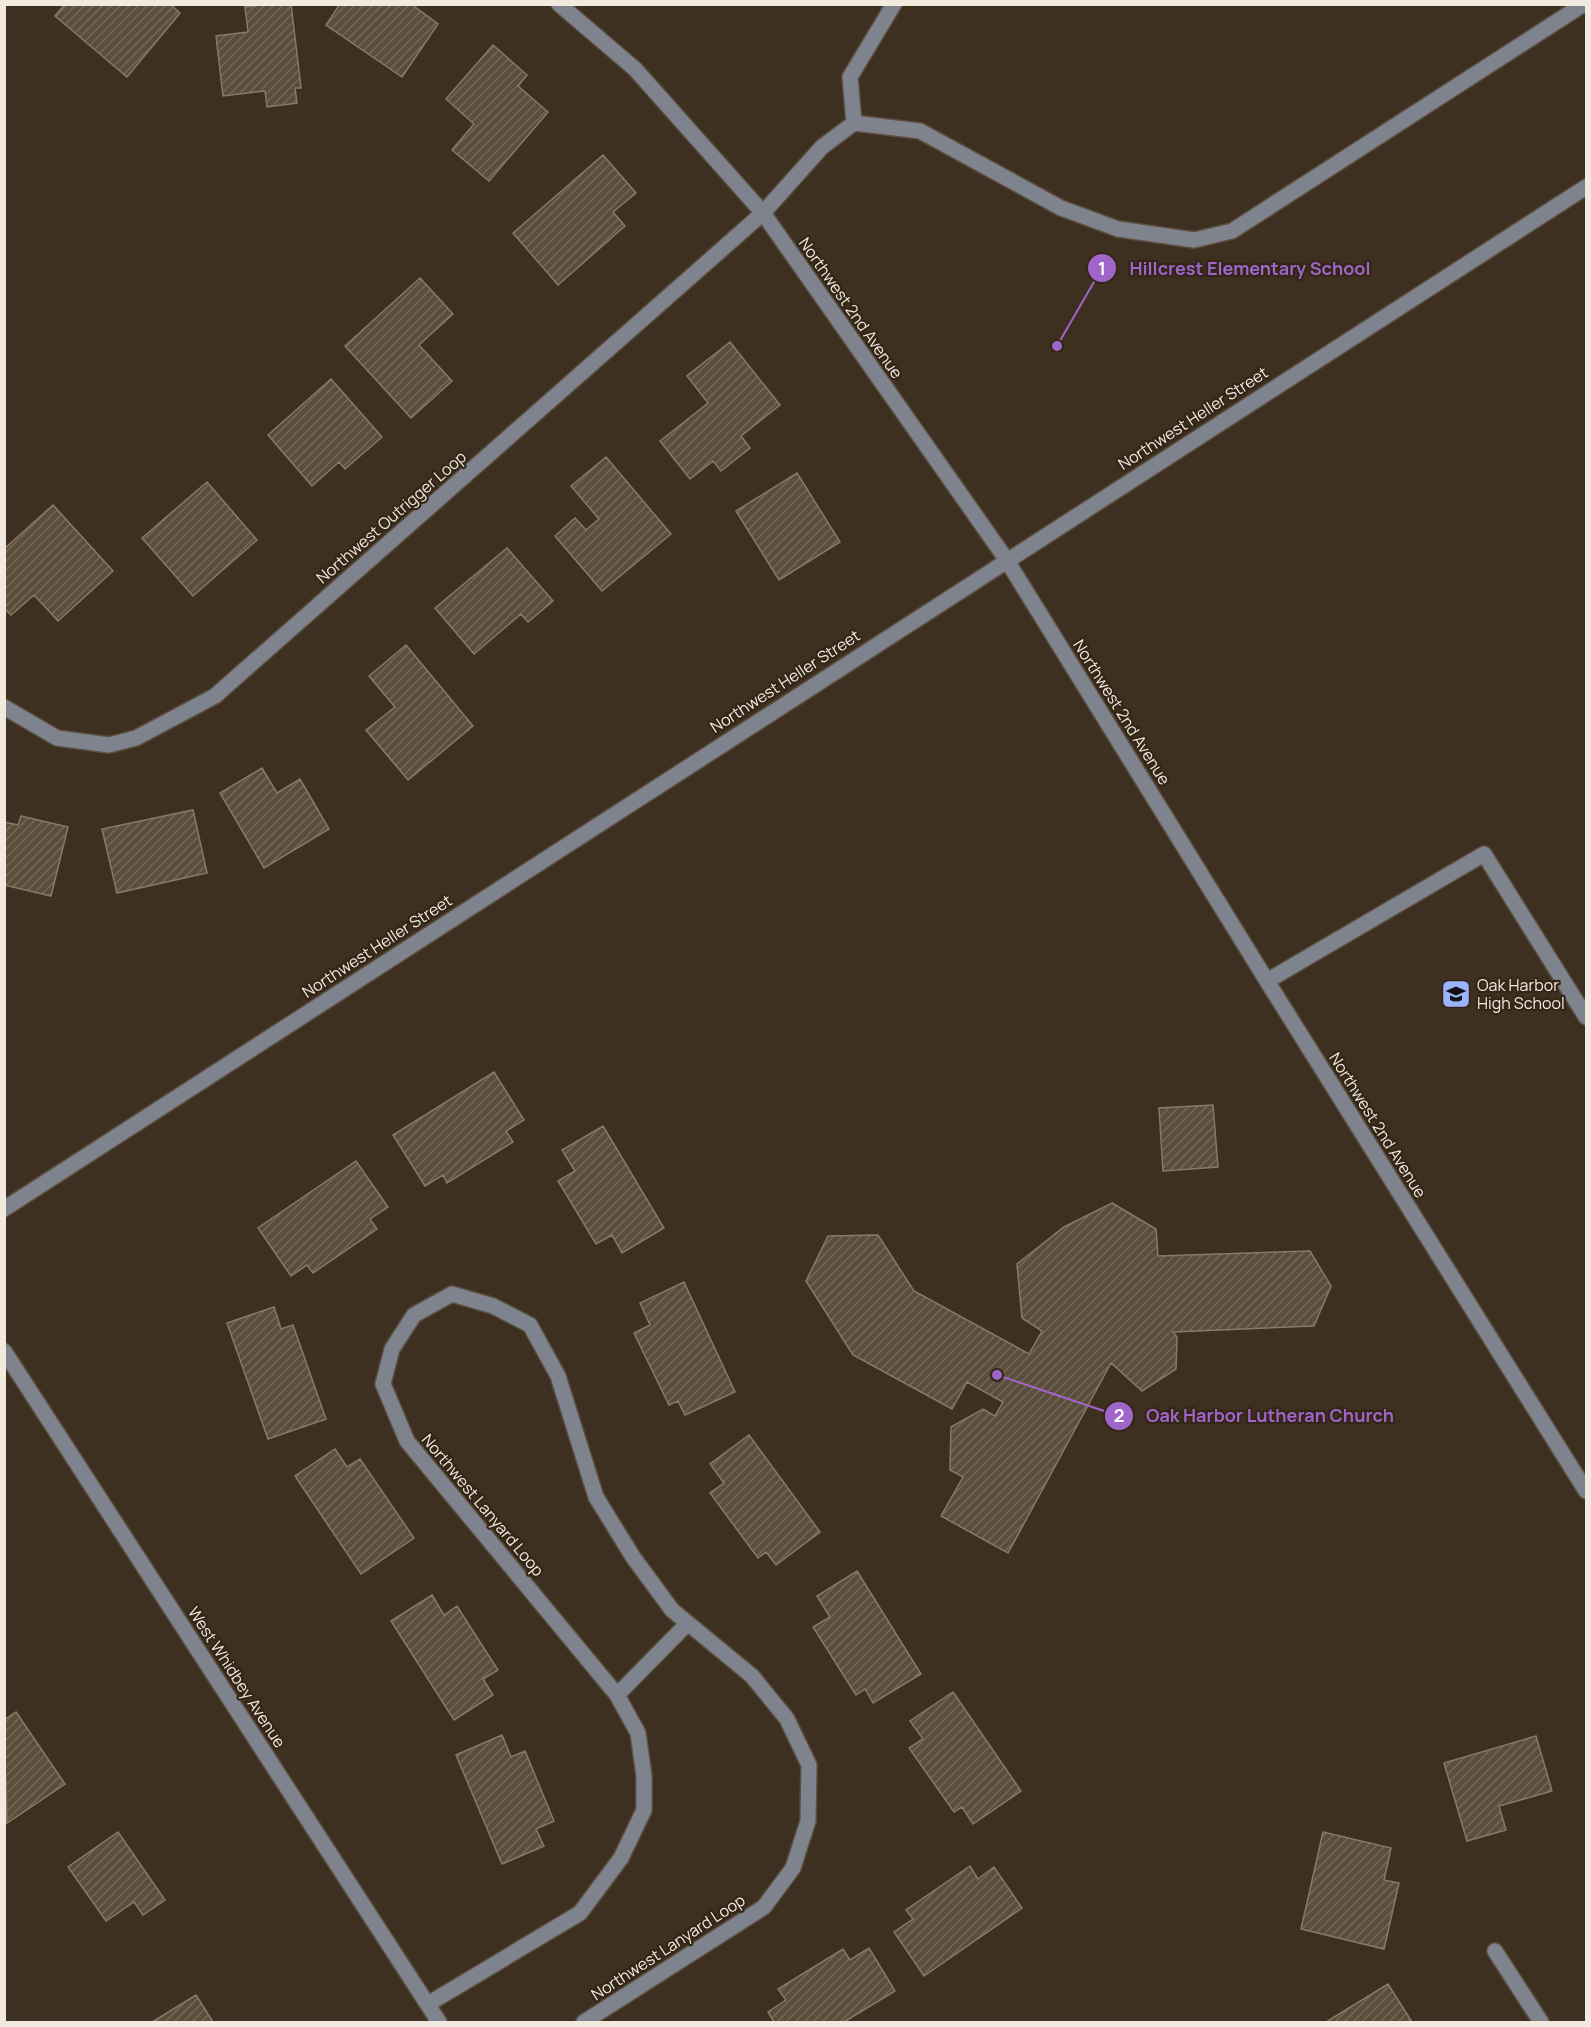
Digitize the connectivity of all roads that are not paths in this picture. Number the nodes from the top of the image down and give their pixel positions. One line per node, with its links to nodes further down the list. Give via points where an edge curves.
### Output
1 (559, 4): 6 (street, Northwest 2nd Avenue, via 635,69)
2 (894, 4): 4 (street, via 850,77)
3 (1584, 4): 4 (street, via 1232,231 1194,240 1118,229 1061,208 920,131)
4 (854, 123): 6 (street, Northwest Outrigger Loop, via 822,147)
5 (1587, 187): 7 (street, Northwest Heller Street)
6 (763, 213): 7 (street, Northwest 2nd Avenue); 8 (street, Northwest Outrigger Loop, via 215,696 136,738 109,745 57,738)
7 (1006, 559): 9 (street, Northwest 2nd Avenue); 11 (street, Northwest Heller Street)
8 (4, 708)
9 (1267, 981): 10 (street, via 1484,855); 13 (street, Northwest 2nd Avenue)
10 (1587, 1017)
11 (4, 1209)
12 (4, 1352): 17 (street, West Whidbey Avenue)
13 (1587, 1491)
14 (688, 1623): 15 (street); 15 (street, Northwest Lanyard Loop, via 633,1557 596,1497 558,1376 530,1325 493,1306 452,1294 414,1315 392,1349 383,1384 407,1441); 19 (street, Northwest Lanyard Loop, via 752,1676 787,1719 809,1765 808,1821 793,1868 764,1907)
15 (617, 1695): 17 (street, Northwest Lanyard Loop, via 638,1733 644,1776 644,1810 621,1858 580,1913)
16 (1495, 1951): 20 (street)
17 (428, 2004): 18 (street, West Whidbey Avenue)
18 (439, 2022)
19 (584, 2022)
20 (1541, 2022)

